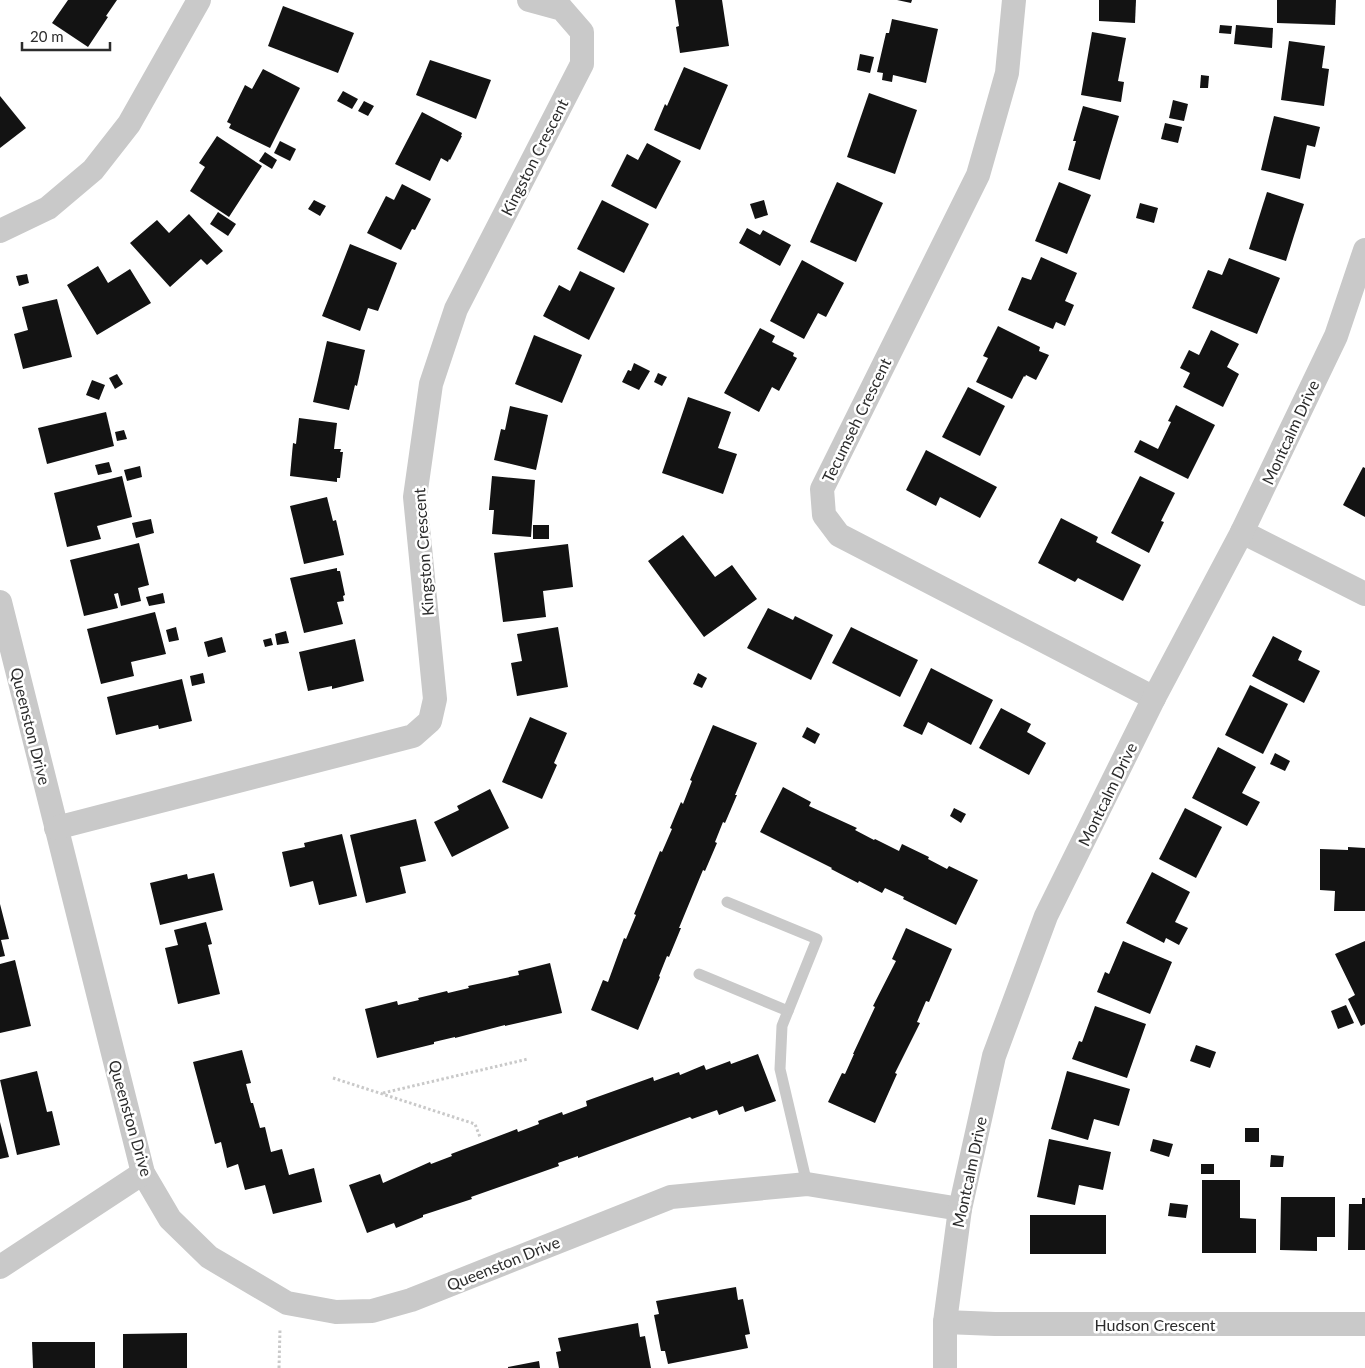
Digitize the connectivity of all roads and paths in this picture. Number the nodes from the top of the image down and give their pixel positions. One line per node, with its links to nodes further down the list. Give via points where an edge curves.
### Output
1 (199, 0): 4 (street, via 129,124 93,170 48,208)
2 (528, 0): 10 (street, Kingston Crescent, via 562,8 582,32 582,64 456,309 431,384 415,496 435,699 430,721 413,736)
3 (1014, 0): 9 (street, Tecumseh Crescent, via 1007,74 978,175 822,489 824,515 839,535)
4 (0, 231)
5 (1365, 250): 6 (street, Montcalm Drive, via 1336,336)
6 (1242, 532): 7 (street); 9 (street, Montcalm Drive)
7 (1365, 594)
8 (0, 602): 10 (street, Queenston Drive)
9 (1154, 698): 20 (street, Montcalm Drive, via 1046,916 994,1056)
10 (56, 828): 18 (street, Queenston Drive)
11 (727, 902): 13 (lane, via 817,939)
12 (699, 974): 13 (lane)
13 (788, 1011): 19 (lane, via 782,1026 780,1069)
14 (528, 1059): 16 (path)
15 (333, 1078): 16 (path)
16 (382, 1094): 17 (path, via 475,1124)
17 (480, 1137)
18 (143, 1173): 21 (street); 22 (street, Queenston Drive, via 170,1219 209,1257)
19 (807, 1184): 20 (street, Queenston Drive); 22 (street, Queenston Drive, via 671,1197 411,1300 372,1311 336,1312)
20 (960, 1209): 23 (street, Montcalm Drive)
21 (0, 1267)
22 (280, 1300): 25 (path)
23 (945, 1322): 24 (street, Hudson Crescent); 26 (street, Montcalm Drive)
24 (1365, 1324)
25 (279, 1368)
26 (945, 1368)

